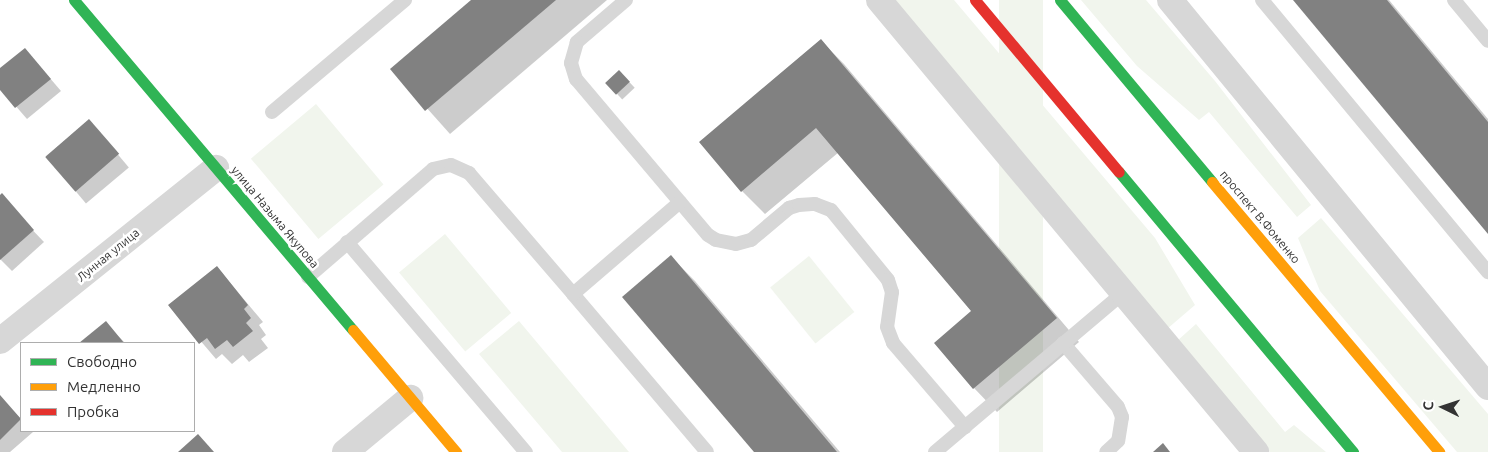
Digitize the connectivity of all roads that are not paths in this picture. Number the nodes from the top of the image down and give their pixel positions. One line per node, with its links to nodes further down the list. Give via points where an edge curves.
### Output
1 (74, 0): 12 (main road, улица Назыма Якупова)
2 (405, 0): 11 (lane)
3 (626, 0): 13 (lane, via 577,42 571,53 572,72)
4 (879, 0): 17 (street)
5 (975, 0): 31 (main road)
6 (1060, 0): 32 (main road, проспект В.Фоменко)
7 (1170, 0): 21 (street)
8 (1262, 0): 15 (lane)
9 (1454, 0): 10 (lane)
10 (1488, 41)
11 (272, 112)
12 (216, 168): 16 (main road, улица Назыма Якупова); 19 (street, Лунная улица)
13 (680, 202): 18 (lane); 23 (lane, via 708,235 736,244 751,240 789,208 815,204 830,210 888,280 892,292 887,327 893,343)
14 (347, 242): 16 (lane); 18 (lane, via 434,169 460,167 469,173); 26 (lane)
15 (1488, 272)
16 (308, 277): 22 (main road, улица Назыма Якупова)
17 (1123, 293): 20 (lane); 30 (street)
18 (573, 294): 27 (lane)
19 (0, 341)
20 (1064, 343): 23 (lane); 29 (lane, via 1118,407 1122,417 1118,442)
21 (1488, 387)
22 (410, 398): 24 (street); 25 (main road, улица Назыма Якупова)
23 (964, 427): 28 (lane)
24 (345, 452)
25 (456, 452)
26 (526, 452)
27 (707, 452)
28 (935, 452)
29 (1106, 452)
30 (1256, 452)
31 (1353, 452)
32 (1440, 452)

